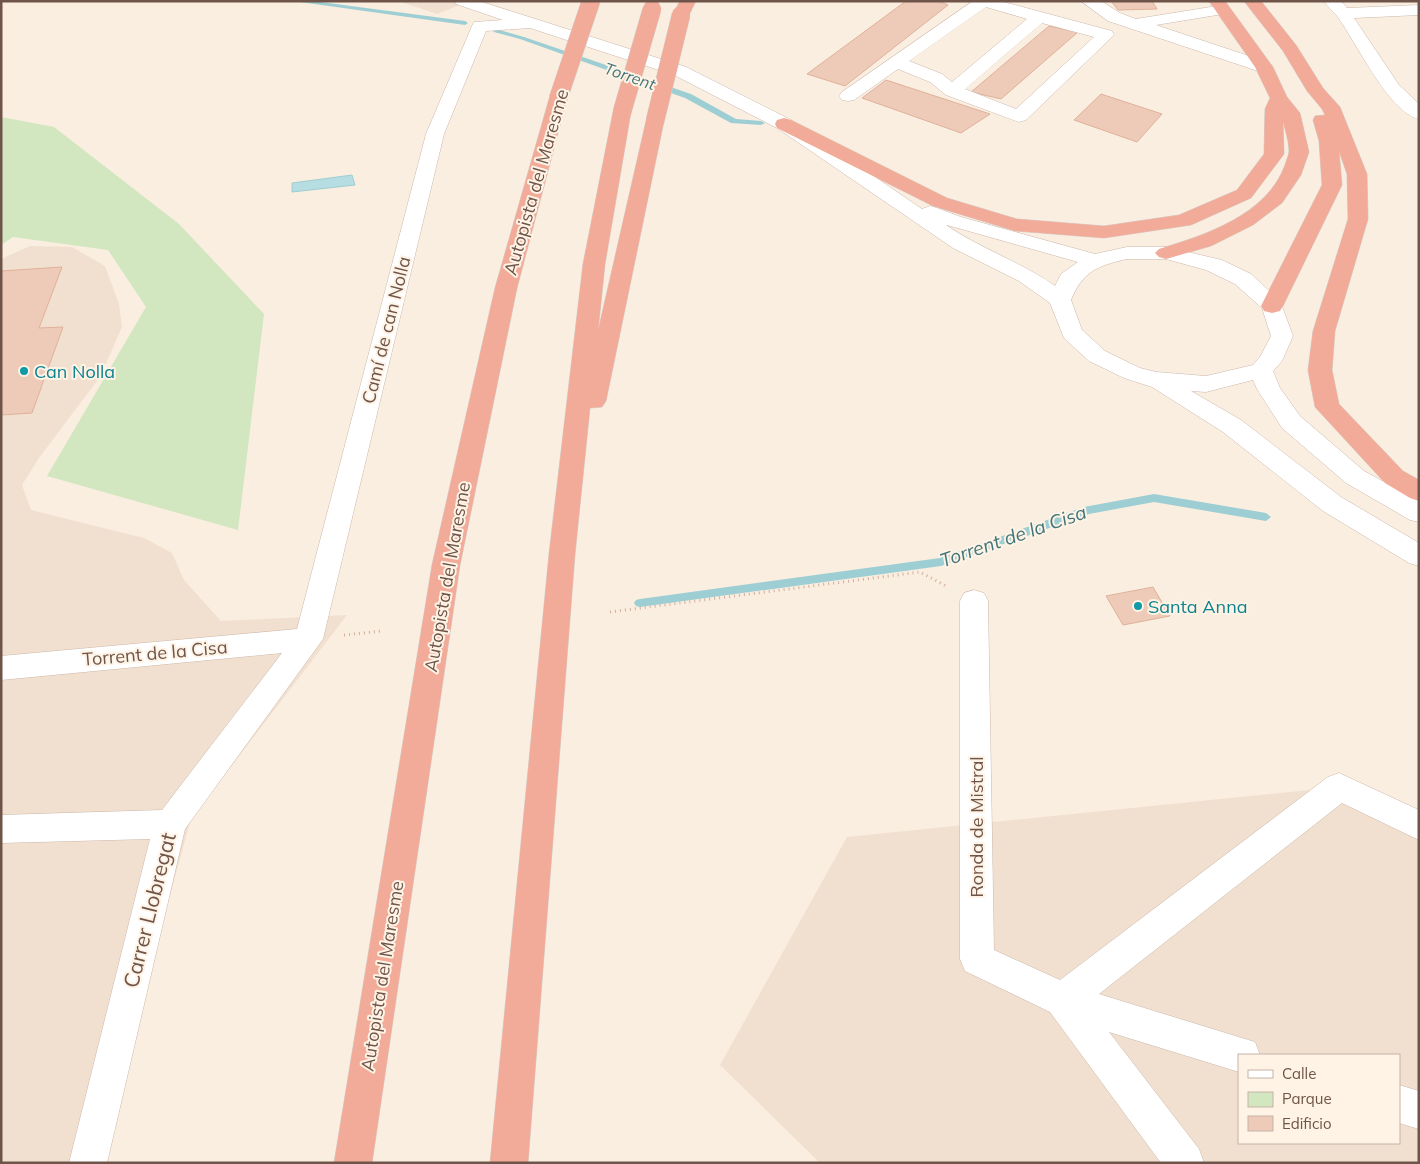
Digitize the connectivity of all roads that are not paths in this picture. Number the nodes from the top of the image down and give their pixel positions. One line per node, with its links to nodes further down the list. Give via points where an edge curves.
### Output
1 (462, 1): 11 (street)
2 (591, 1): 21 (highway, Autopista del Maresme, bridge)
3 (984, 1): 12 (street); 15 (street)
4 (1089, 1): 14 (street, via 1114,17)
5 (1252, 1): 18 (highway, via 1290,49)
6 (653, 5): 33 (highway, bridge, via 622,112 594,264)
7 (1220, 6): 14 (street); 16 (highway)
8 (1337, 7): 10 (street); 22 (street, via 1392,89)
9 (685, 8): 33 (highway, bridge, via 655,121)
10 (1419, 10)
11 (480, 17): 23 (street, via 534,23 680,71); 36 (street, Camí de can Nolla, via 435,134)
12 (1039, 17): 17 (street); 17 (street, via 1106,35 1020,116)
13 (567, 21): 21 (highway, bridge)
14 (1136, 24): 16 (street)
15 (896, 63): 17 (street, via 936,78); 19 (street)
16 (1264, 67): 20 (highway)
17 (952, 91)
18 (1316, 91): 28 (highway, via 1328,141 1332,185); 31 (highway, via 1331,107 1357,174 1358,219 1323,341 1320,370 1328,408 1394,477)
19 (848, 96)
20 (1278, 98): 23 (highway, via 1274,109 1274,154 1244,194 1184,220 1104,232 1015,225 940,202); 25 (highway, via 1291,113 1299,152 1291,175 1275,199 1246,221 1204,242)
21 (558, 99): 46 (highway, Autopista del Maresme, via 506,288 446,565)
22 (1419, 114)
23 (784, 124): 24 (street)
24 (889, 197): 26 (street, via 954,221); 27 (street, via 960,244 1027,276)
25 (1166, 253): 26 (street, via 1128,252); 28 (street, via 1214,265 1243,280)
26 (1095, 260): 27 (street, via 1069,279)
27 (1060, 300): 30 (street, via 1072,333 1097,356)
28 (1272, 306): 29 (street, via 1282,336)
29 (1261, 370): 30 (street, via 1206,384); 32 (street, via 1269,389 1292,422 1355,477)
30 (1155, 380): 34 (street, via 1232,426 1332,504)
31 (1419, 492)
32 (1419, 512)
33 (562, 554): 47 (highway)
34 (1419, 556)
35 (974, 601): 41 (street, Ronda de Mistral, via 977,959)
36 (309, 639): 37 (street, Torrent de la Cisa); 38 (street, Carrer Llobregat)
37 (1, 668)
38 (170, 824): 40 (street); 45 (street, Carrer Llobregat)
39 (1419, 826): 41 (street, via 1340,787)
40 (1, 829)
41 (1063, 1000): 42 (street, Ronda de Mistral); 48 (street)
42 (1239, 1054)
43 (1400, 1104): 44 (street)
44 (1419, 1110)
45 (88, 1163)
46 (353, 1163)
47 (509, 1163)
48 (1184, 1163)

